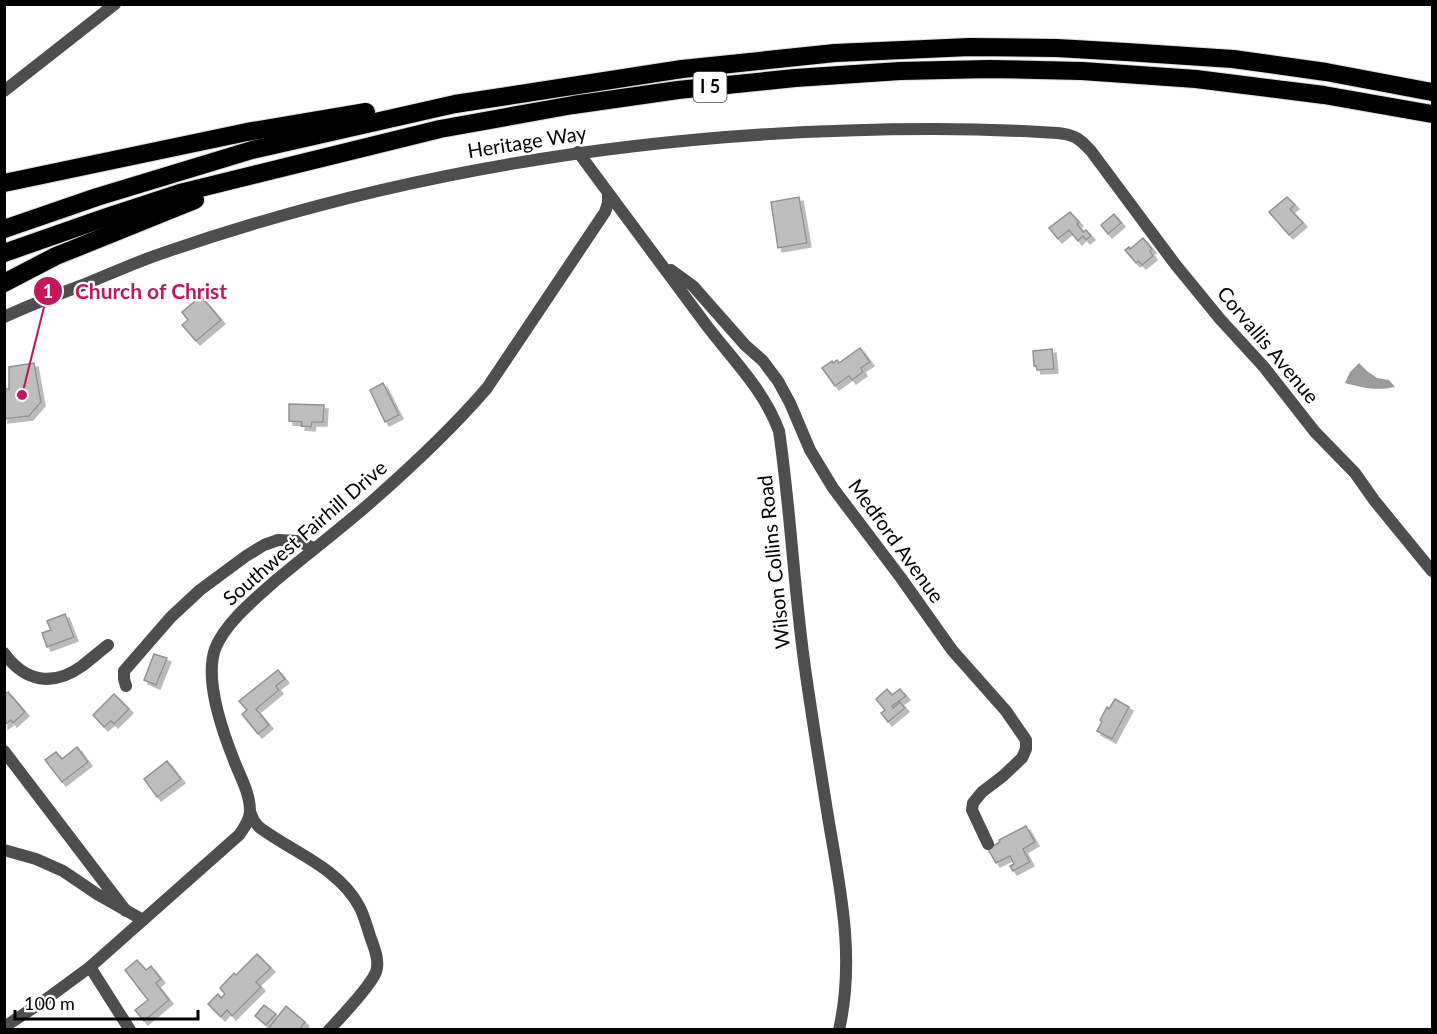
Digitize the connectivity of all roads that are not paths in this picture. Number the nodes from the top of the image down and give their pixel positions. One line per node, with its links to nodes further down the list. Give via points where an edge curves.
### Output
1 (115, 4): 2 (street)
2 (4, 92)
3 (1432, 92): 4 (highway, I 5, via 1233,59 970,47 835,54 682,69)
4 (454, 104): 9 (highway, via 348,114); 11 (highway, I 5, via 252,150)
5 (1432, 114): 8 (highway, I 5, via 1196,79 1082,71 900,71 678,90 573,105 440,129)
6 (1078, 139): 7 (street, Heritage Way, via 1064,134 1021,131 899,129 762,134); 17 (street, Corvallis Avenue, via 1175,264 1315,432 1355,472)
7 (578, 152): 10 (street, Wilson Collins Road); 15 (street, Heritage Way, via 444,176 287,214 162,253)
8 (270, 172): 12 (highway, I 5, via 180,193); 14 (highway, via 56,256)
9 (4, 183)
10 (608, 193): 13 (street, Wilson Collins Road); 16 (street, Southwest Fairhill Drive, via 605,212 486,388 418,459)
11 (4, 229)
12 (4, 253)
13 (660, 263): 23 (street, Medford Avenue, via 693,286 763,361 778,381 807,445 833,488 952,650 1026,740 1022,758 973,802 972,810); 31 (street, Wilson Collins Road, via 761,394 779,431 806,672 845,934 847,979)
14 (4, 283)
15 (4, 317)
16 (314, 548): 20 (street, via 297,541 278,540 264,544 225,570 171,617 124,670); 22 (street, Southwest Fairhill Drive, via 230,625 212,661 221,725 246,788)
17 (1432, 571)
18 (108, 645): 19 (street, via 82,666 49,679 35,678 22,671)
19 (4, 653)
20 (126, 686)
21 (4, 751): 25 (street)
22 (250, 812): 26 (street, via 239,835); 30 (street, via 259,827 320,865 349,892 360,907 374,945 375,973)
23 (988, 844)
24 (4, 850): 25 (street, via 63,871)
25 (126, 911): 26 (street)
26 (143, 920): 27 (street)
27 (90, 967): 28 (street); 29 (street)
28 (4, 1027)
29 (130, 1029)
30 (329, 1029)
31 (839, 1029)

